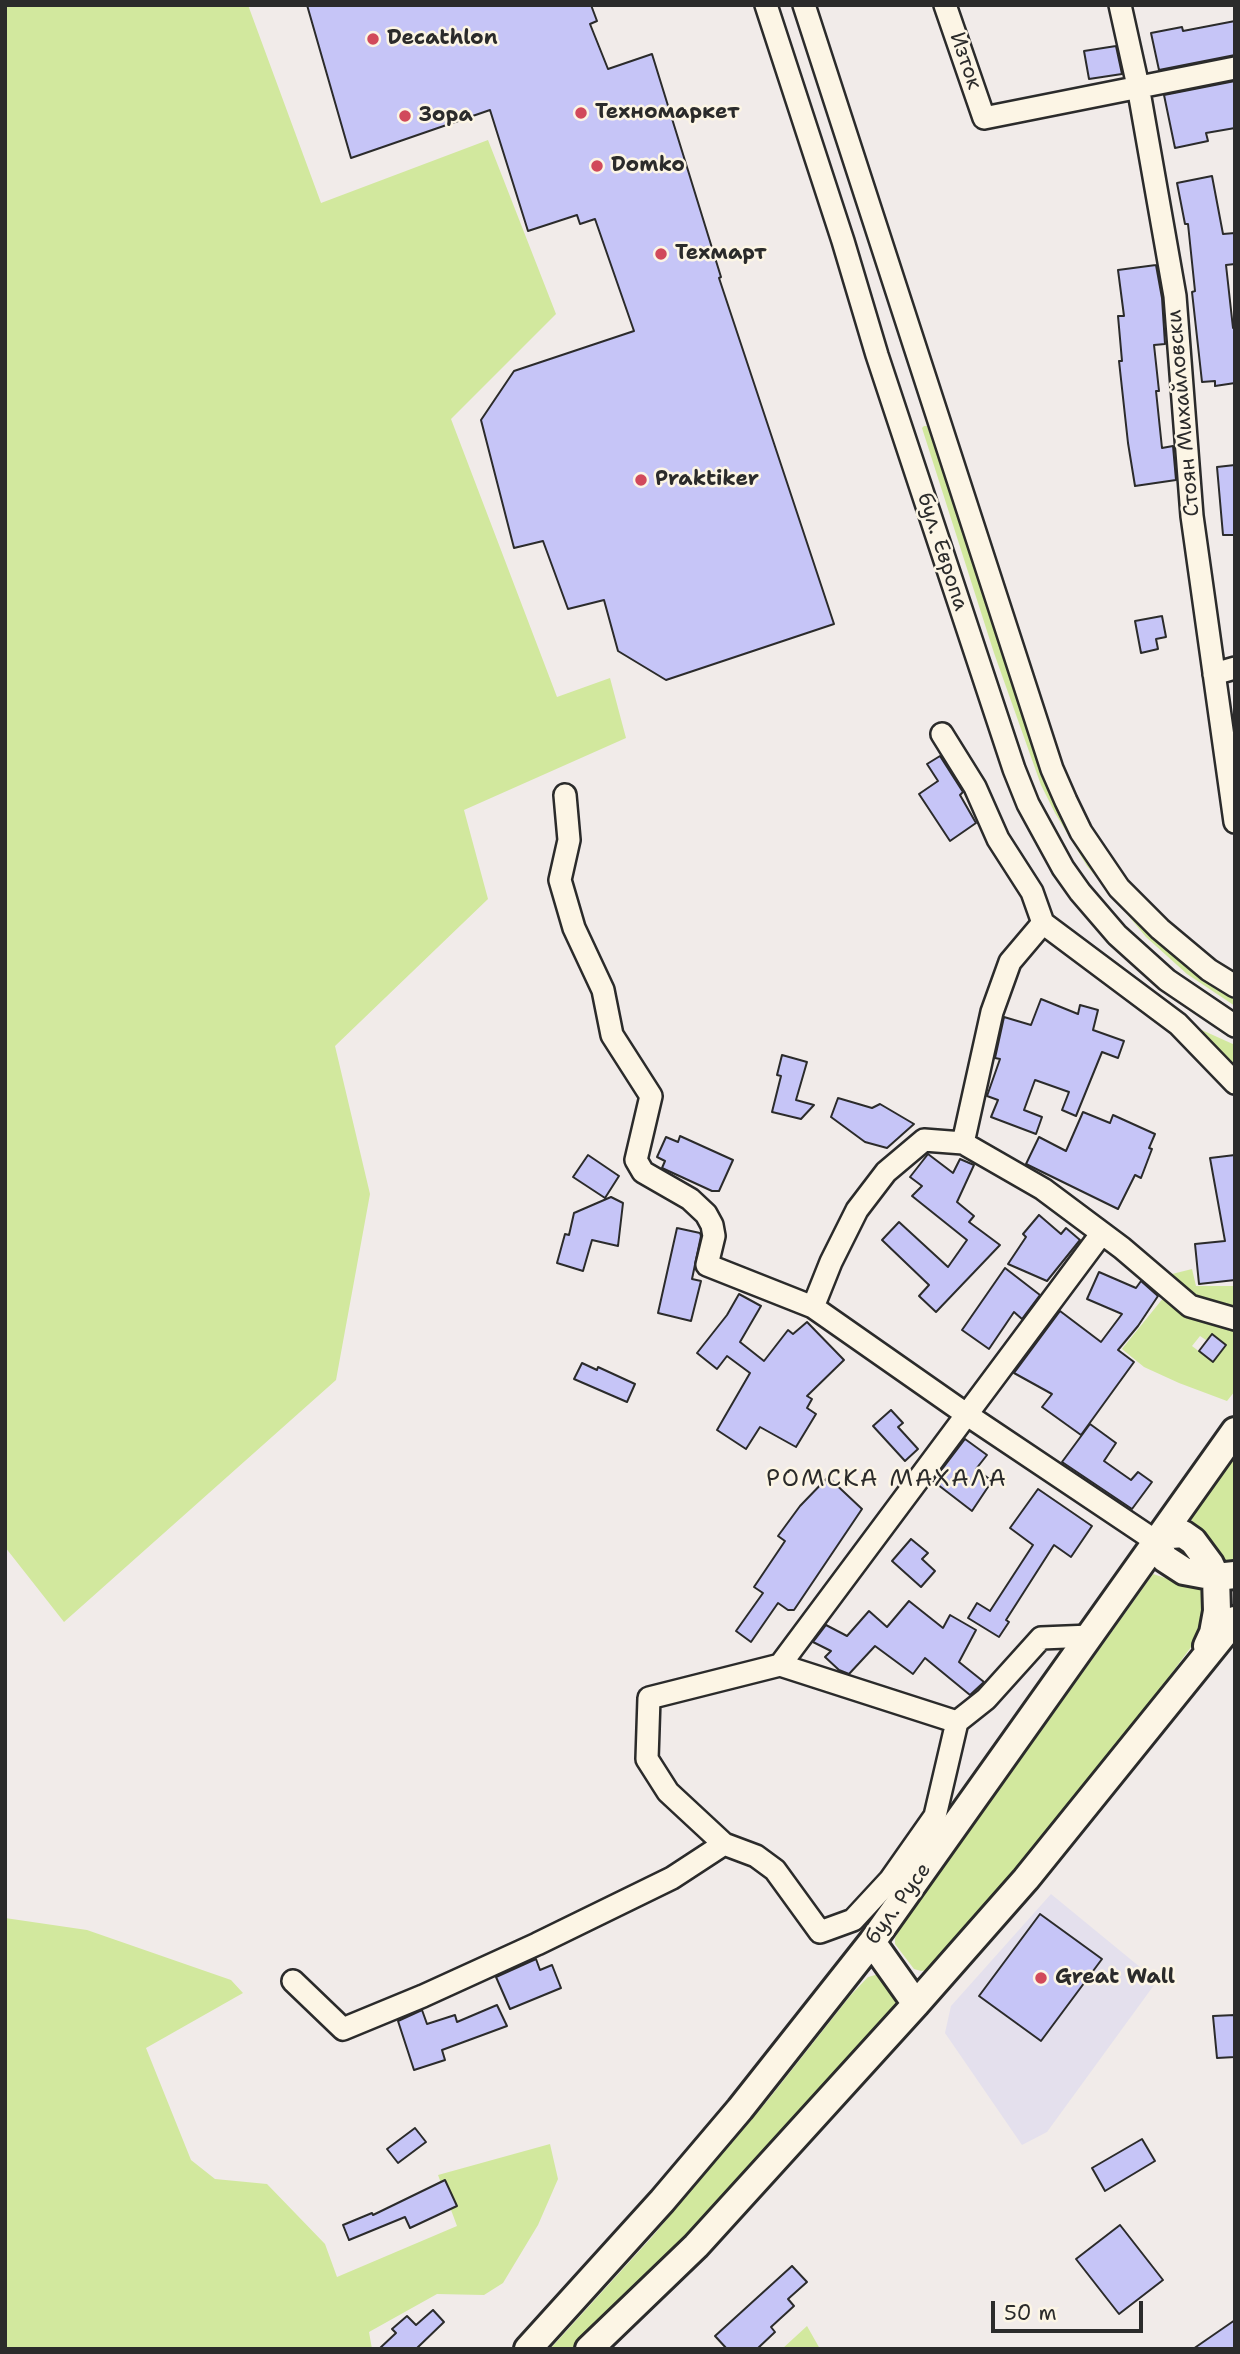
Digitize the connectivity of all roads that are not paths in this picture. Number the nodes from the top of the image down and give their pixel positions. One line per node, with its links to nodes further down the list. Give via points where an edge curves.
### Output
1 (766, 5): 14 (street, бул. Европа, via 877,355 1028,804 1080,892 1117,935 1167,980)
2 (804, 5): 13 (street, бул. Европа, via 1066,801 1119,888 1175,942)
3 (945, 5): 6 (street, Изток, via 984,118)
4 (1120, 5): 6 (street, Стоян Михайловски)
5 (1235, 68): 6 (street)
6 (1138, 86): 8 (street, Стоян Михайловски, via 1175,296 1192,516)
7 (1235, 668): 8 (street)
8 (1214, 674): 11 (street, Стоян Михайловски)
9 (942, 734): 12 (street, via 1032,892)
10 (565, 795): 18 (street, via 569,839 560,880 574,928 603,990 612,1035 651,1096 636,1160 643,1172 690,1199 706,1214 714,1237 707,1265)
11 (1235, 822)
12 (1043, 923): 15 (street, via 1178,1024); 16 (street, via 1010,962 992,1012)
13 (1235, 986)
14 (1235, 1026)
15 (1235, 1083)
16 (963, 1143): 17 (street, via 1043,1189); 18 (street, via 924,1140 886,1172 857,1210)
17 (1102, 1233): 19 (street, via 1190,1306); 20 (street)
18 (813, 1307): 20 (street)
19 (1235, 1319)
20 (966, 1414): 22 (street); 26 (street)
21 (1235, 1431): 22 (main road, бул. Русе)
22 (1157, 1542): 23 (main road, via 1176,1534 1188,1536); 25 (main road, бул. Русе)
23 (1225, 1576): 27 (main road, via 1213,1633)
24 (1235, 1620): 27 (main road)
25 (1091, 1636): 28 (street, via 1041,1638 986,1699); 30 (main road, бул. Русе)
26 (780, 1665): 28 (street); 29 (street, via 649,1698 648,1759 668,1792)
27 (1181, 1689): 32 (main road, via 1026,1879)
28 (957, 1722): 29 (street, via 935,1816 890,1880 853,1920 820,1932 775,1870 756,1856)
29 (724, 1844): 31 (street, via 672,1878 537,1944 342,2029)
30 (872, 1942): 32 (main road); 33 (main road, бул. Русе, via 662,2201)
31 (293, 1981)
32 (916, 2004): 34 (main road, via 696,2246)
33 (528, 2349)
34 (589, 2349)

